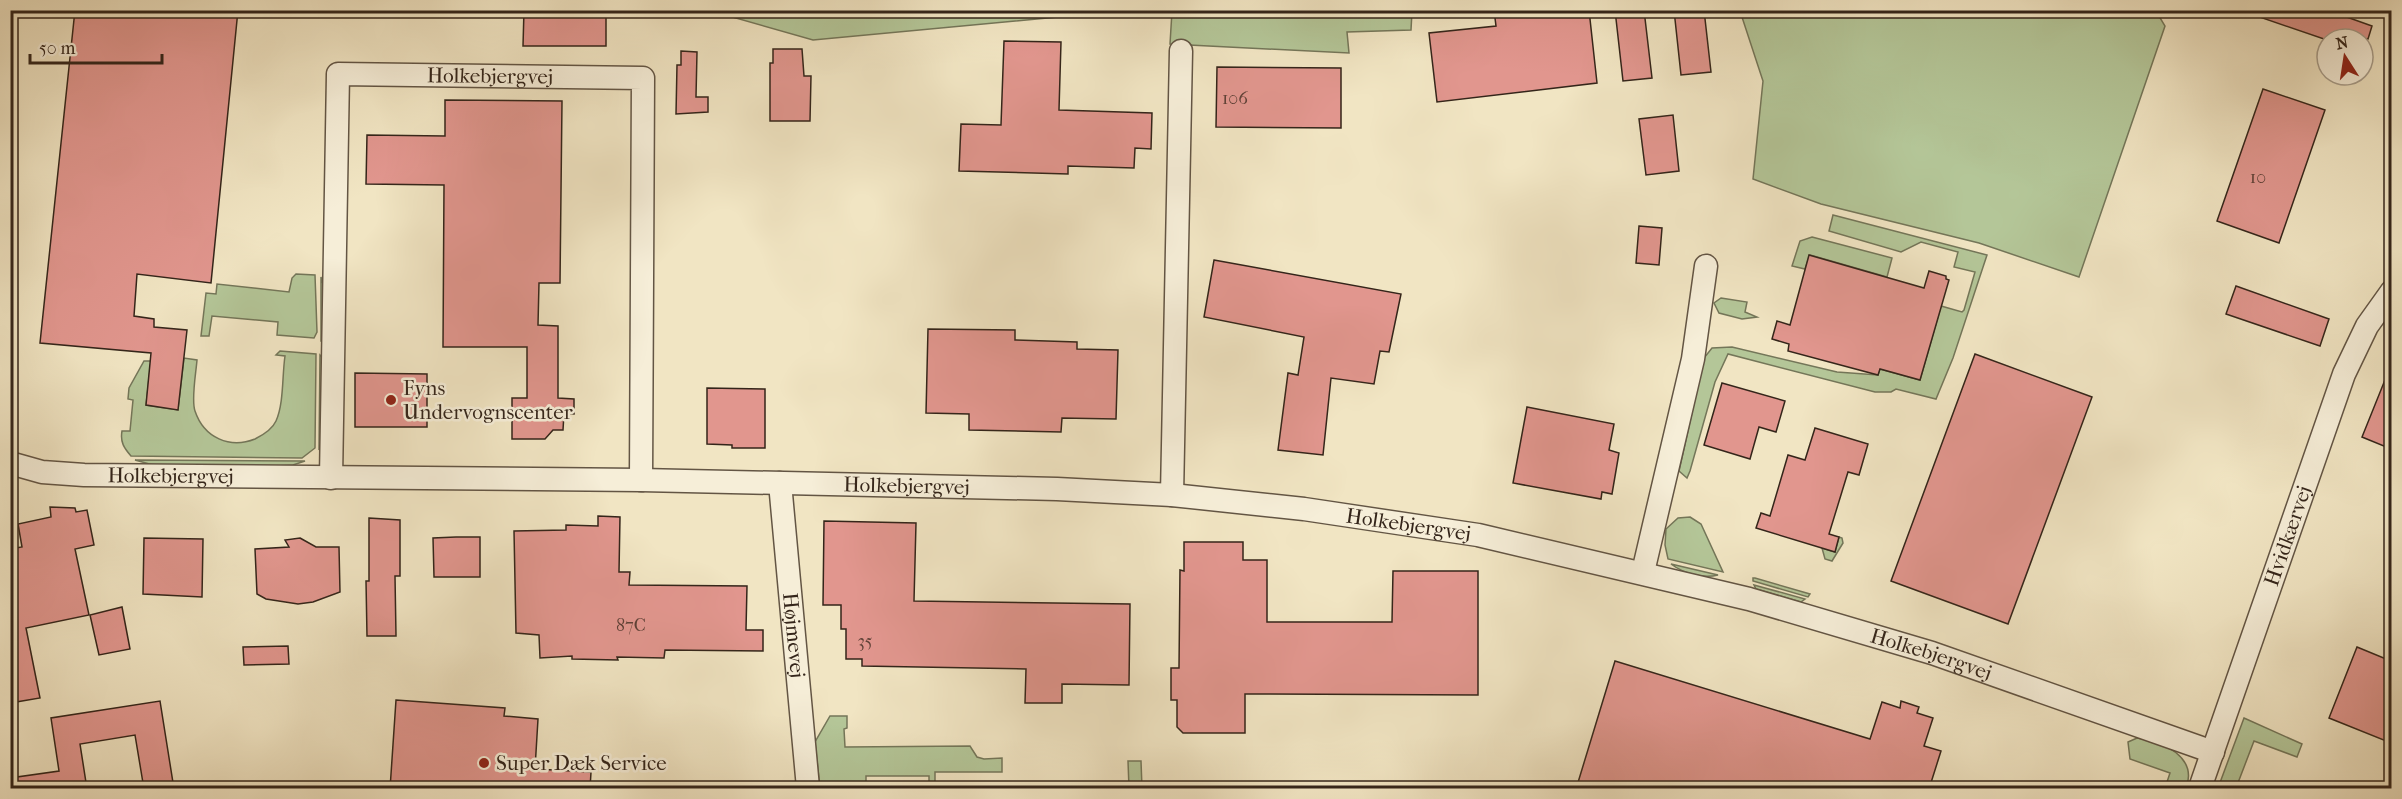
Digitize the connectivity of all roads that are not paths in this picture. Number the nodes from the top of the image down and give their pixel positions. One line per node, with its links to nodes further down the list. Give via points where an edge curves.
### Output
1 (1181, 51): 8 (street)
2 (1706, 266): 9 (street, via 1693,359)
3 (2391, 291): 10 (street, Hvidkærvej, via 2367,327 2344,374)
4 (10, 463): 5 (street, Holkebjergvej, via 63,474)
5 (331, 478): 6 (street, Holkebjergvej); 6 (street, Holkebjergvej, via 338,74 643,78)
6 (641, 480): 7 (street, Holkebjergvej)
7 (780, 483): 8 (street, Holkebjergvej); 11 (street, Højmevej)
8 (1172, 495): 9 (street, Holkebjergvej, via 1304,509 1478,535)
9 (1643, 572): 10 (street, Holkebjergvej, via 1932,653)
10 (2213, 752): 12 (street, Hvidkærvej)
11 (808, 789)
12 (2200, 789)

